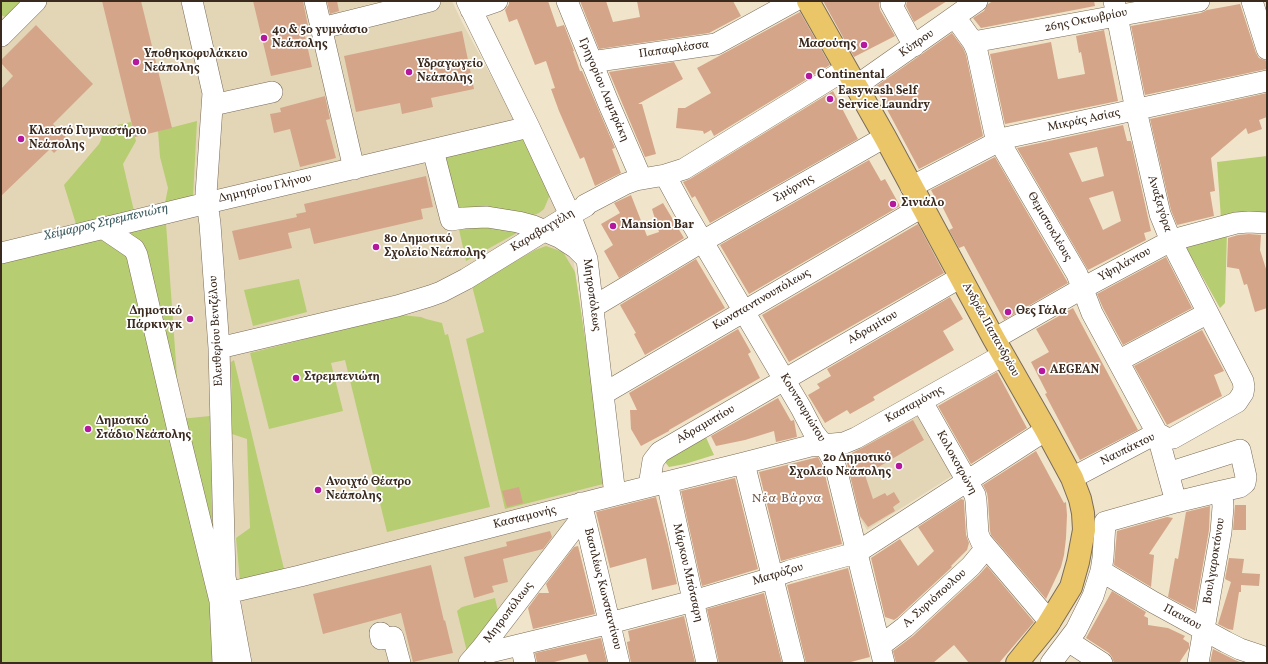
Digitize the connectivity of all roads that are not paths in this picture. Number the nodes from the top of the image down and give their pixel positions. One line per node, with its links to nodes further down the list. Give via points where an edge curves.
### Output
1 (36, 1): 17 (street)
2 (192, 1): 25 (street, Ελευθερίου Βενιζέλου, via 211,80)
3 (315, 1): 16 (street)
4 (430, 1): 16 (street)
5 (497, 1): 13 (street)
6 (567, 1): 21 (street, Γρηγορίου Λαμπράκη)
7 (794, 1): 21 (street, Παπαφλέσσα, via 716,44)
8 (808, 1): 22 (main road, Ανδρέα Παπανδρέου)
9 (895, 1): 19 (street, via 891,4)
10 (977, 1): 15 (street, Κύπρου)
11 (1199, 1): 14 (street, 26ης Οκτωβρίου)
12 (1252, 1): 20 (street)
13 (469, 6): 27 (street, Μητροπόλεως)
14 (1115, 8): 18 (street, 26ης Οκτωβρίου); 26 (street, Αναξαγόρα)
15 (956, 17): 18 (street, Θεμιστοκλέους); 19 (street, Κύπρου)
16 (322, 28): 31 (street)
17 (1, 36)
18 (973, 42): 29 (street, Θεμιστοκλέους)
19 (914, 46): 22 (street, Κύπρου)
20 (1267, 49)
21 (591, 62): 33 (street, Γρηγορίου Λαμπράκη)
22 (851, 78): 28 (main road, Ανδρέα Παπανδρέου); 32 (street, Καραβαγγέλη, via 680,171)
23 (1267, 81): 26 (street, Μικράς Ασίας)
24 (272, 92): 25 (street)
25 (213, 105): 35 (street, Ελευθερίου Βενιζέλου)
26 (1136, 110): 29 (street, Μικράς Ασίας); 41 (street, Αναξαγόρα, via 1156,200)
27 (529, 127): 30 (street, Δημητρίου Γλήνου); 37 (street, Μητροπόλεως)
28 (885, 137): 34 (main road, Ανδρέα Παπανδρέου); 42 (street, Σμύρνης)
29 (998, 140): 34 (street, Μικράς Ασίας); 46 (street, Θεμιστοκλέους)
30 (433, 150): 31 (street, Δημητρίου Γλήνου); 40 (street, via 451,220 496,218)
31 (354, 168): 35 (street, Δημητρίου Γλήνου)
32 (666, 175): 33 (street, Καραβαγγέλη); 42 (street, Κουντουριώτου)
33 (641, 178): 37 (street, Καραβαγγέλη, via 625,184)
34 (911, 187): 36 (main road, Ανδρέα Παπανδρέου)
35 (207, 203): 39 (street, Δημητρίου Γλήνου); 51 (street, Ελευθερίου Βενιζέλου)
36 (922, 206): 45 (main road, Ανδρέα Παπανδρέου); 48 (street, Κωνσταντινουπόλεως)
37 (570, 215): 40 (street, Καραβαγγέλη); 44 (street, Μητροπόλεως)
38 (1267, 223): 41 (street, Υψηλάντου, via 1236,223)
39 (104, 228): 43 (street, Δημητρίου Γλήνου); 83 (street, via 131,246 137,255 220,602)
40 (545, 230): 44 (street, via 576,248); 51 (street, Καραβαγγέλη, via 452,287 430,296)
41 (1171, 241): 46 (street, Υψηλάντου); 49 (street, Αναξαγόρα)
42 (703, 242): 47 (street, Σμύρνης); 48 (street, Κουντουριώτου)
43 (1, 253)
44 (587, 259): 47 (street, Μητροπόλεως)
45 (961, 277): 50 (main road, Ανδρέα Παπανδρέου); 53 (street, Αδραμίτου)
46 (1083, 288): 50 (street, Υψηλάντου); 52 (street, Θεμιστοκλέους, via 1092,313)
47 (593, 307): 55 (street, Μητροπόλεως)
48 (744, 311): 53 (street, Κουντουριώτου); 55 (street, Κωνσταντινουπόλεως)
49 (1208, 313): 52 (street); 54 (street, Αναξαγόρα, via 1243,381)
50 (999, 347): 56 (street, Κασταμόνης); 57 (main road, Ανδρέα Παπανδρέου)
51 (219, 348): 73 (street, Ελευθερίου Βενιζέλου)
52 (1118, 361): 58 (street, Θεμιστοκλέους)
53 (784, 380): 59 (street, Κουντουριώτου); 64 (street, Αδραμυττίου, via 660,452 653,461)
54 (1243, 393): 58 (street, Ναυπάκτου, via 1237,402 1173,438 1168,439)
55 (603, 394): 65 (street, Μητροπόλεως)
56 (922, 402): 59 (street, Κασταμόνης, via 849,441); 63 (street, Κολοκοτρώνη)
57 (1046, 430): 62 (main road, Ανδρέα Παπανδρέου); 63 (street, Ματρόζου)
58 (1157, 433): 61 (street, Θεμιστοκλέους); 62 (street, Ναυπάκτου)
59 (823, 444): 60 (street, Κασταμονής); 70 (street, Κουντουριώτου, via 836,468)
60 (744, 463): 64 (street, Κασταμονής); 72 (street)
61 (1168, 473): 66 (street, via 1240,450 1245,483); 67 (street, Θεμιστοκλέους)
62 (1072, 478): 75 (main road, Ανδρέα Παπανδρέου, via 1083,513 1082,544 1071,587)
63 (967, 482): 69 (street, Κολοκοτρώνη, via 976,499 978,534); 70 (street, Ματρόζου)
64 (658, 484): 65 (street, Κασταμονής); 74 (street, Μάρκου Μπότσαρη)
65 (615, 494): 68 (street, Κασταμονής)
66 (1223, 499): 67 (street); 77 (street, Βουλγαροκτόνου)
67 (1176, 502): 71 (street, via 1105,522)
68 (582, 509): 73 (street, Κασταμονής); 76 (street, Βασιλέως Κωνσταντίνου); 81 (street, Μητροπόλεως)
69 (986, 548): 75 (street, Κολοκοτρώνη); 80 (street, Α. Συριόπουλου, via 971,566 905,627)
70 (856, 553): 72 (street, Ματρόζου); 80 (street, Κουντουριώτου)
71 (1100, 571): 77 (street, Παυαου); 78 (street, via 1090,604)
72 (773, 576): 74 (street, Ματρόζου); 89 (street)
73 (227, 593): 84 (street, Ελευθερίου Βενιζέλου)
74 (693, 601): 76 (street, Ματρόζου); 88 (street, Μάρκου Μπότσαρη)
75 (1050, 622): 90 (main road, Ανδρέα Παπανδρέου)
76 (610, 623): 79 (street, Ματρόζου); 87 (street, Βασιλέως Κωνσταντίνου)
77 (1204, 630): 82 (street, Παυαου, via 1235,646); 93 (street, Βουλγαροκτόνου)
78 (1068, 641): 91 (street); 92 (street)
79 (523, 654): 81 (street, Ματρόζου, via 488,652)
80 (882, 655)
81 (475, 656)
82 (1267, 658)
83 (223, 663)
84 (241, 663)
85 (400, 663): 86 (street, via 393,637 381,639 380,634 388,631)
86 (404, 663)
87 (620, 663)
88 (707, 663)
89 (794, 663)
90 (1017, 663)
91 (1051, 663)
92 (1102, 663)
93 (1198, 663)

